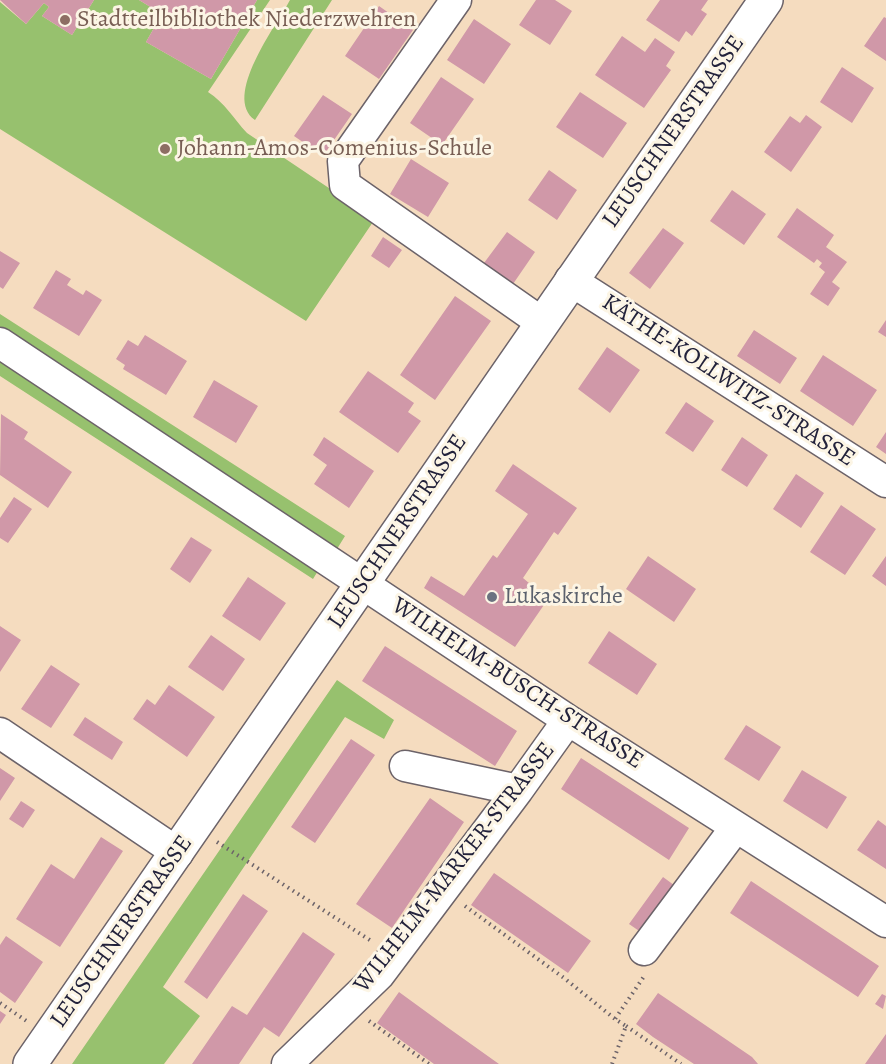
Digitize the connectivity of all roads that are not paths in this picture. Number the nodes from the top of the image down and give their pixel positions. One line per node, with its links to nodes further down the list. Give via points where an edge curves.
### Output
1 (456, 0): 4 (street, via 343,161 345,185)
2 (760, 2): 3 (main road, LEUSCHNERSTRASSE)
3 (570, 280): 4 (main road, LEUSCHNERSTRASSE); 6 (street, KÄTHE-KOLLWITZ-STRASSE)
4 (541, 322): 7 (main road, LEUSCHNERSTRASSE)
5 (0, 343): 7 (street, WILHELM-BUSCH-STRASSE)
6 (886, 482)
7 (363, 581): 8 (street, WILHELM-BUSCH-STRASSE); 13 (main road, LEUSCHNERSTRASSE)
8 (568, 720): 11 (street, WILHELM-MARKER-STRASSE); 12 (street, WILHELM-BUSCH-STRASSE)
9 (0, 733): 13 (street)
10 (405, 766): 11 (street)
11 (518, 790): 17 (street, WILHELM-MARKER-STRASSE, via 379,975)
12 (736, 827): 14 (street, WILHELM-BUSCH-STRASSE); 15 (street)
13 (178, 853): 16 (main road, LEUSCHNERSTRASSE)
14 (886, 922)
15 (644, 950)
16 (30, 1064)
17 (287, 1064)

